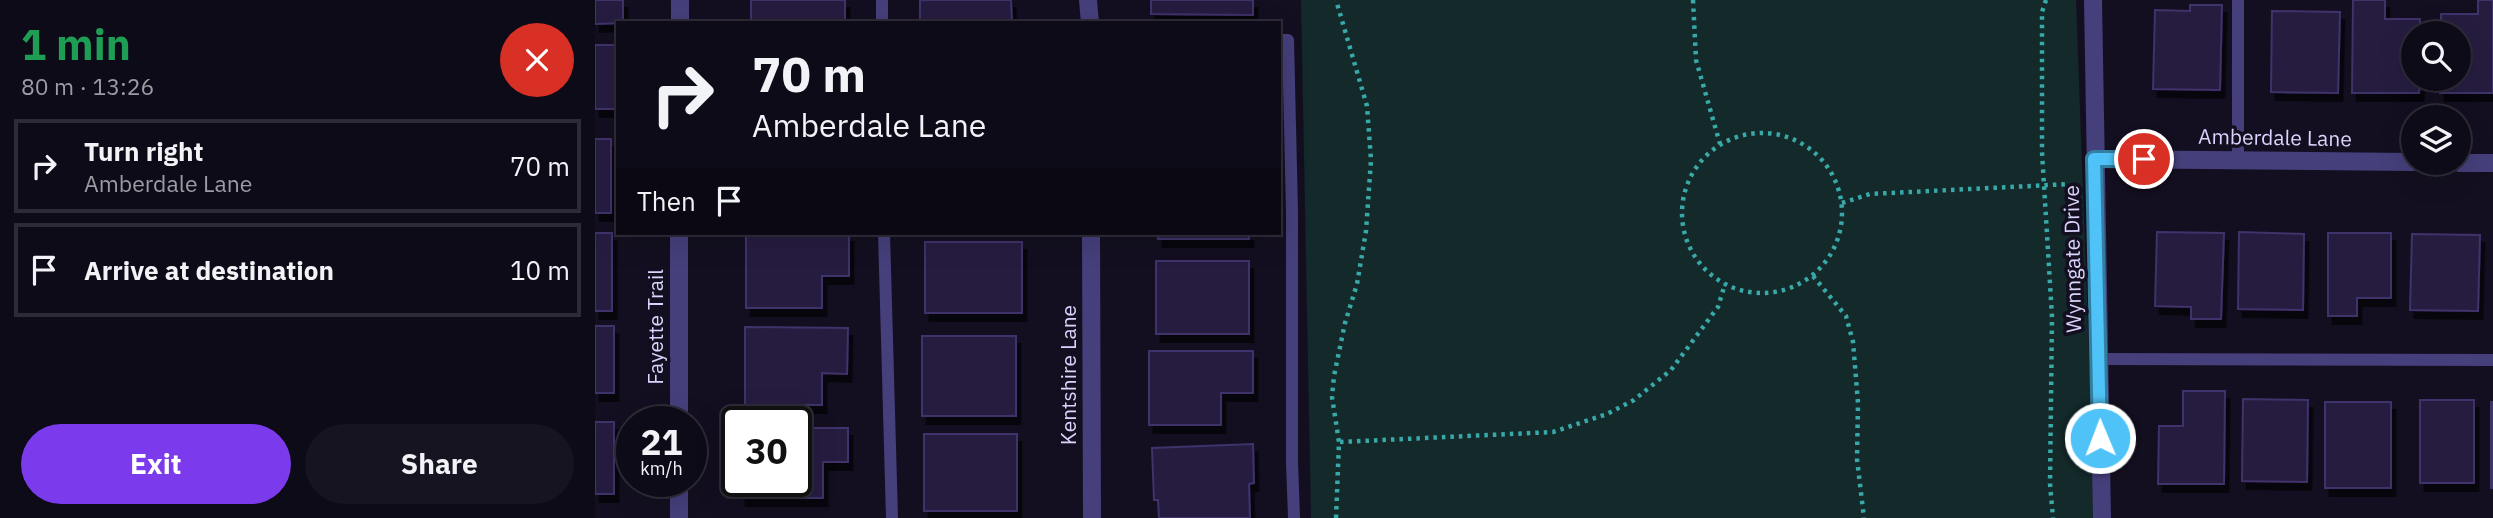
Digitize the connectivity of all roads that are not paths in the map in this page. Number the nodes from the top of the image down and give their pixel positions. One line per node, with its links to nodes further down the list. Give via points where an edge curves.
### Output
1 (680, 0): 6 (street)
2 (882, 0): 7 (lane)
3 (1089, 0): 8 (street)
4 (2093, 0): 10 (street, Wynngate Drive)
5 (2238, 0): 11 (lane)
6 (680, 21)
7 (882, 21)
8 (1090, 21)
9 (1281, 40): 25 (lane, via 1287,40 1292,212)
10 (2094, 159): 11 (street, Amberdale Lane); 18 (street, Wynngate Drive)
11 (2238, 160): 12 (street, Amberdale Lane)
12 (2401, 162)
13 (2471, 163): 14 (street)
14 (2493, 163)
15 (679, 235): 20 (street, Fayette Trail)
16 (884, 235): 23 (lane)
17 (1091, 235): 24 (street, Kentshire Lane)
18 (2098, 359): 19 (lane); 26 (street, Wynngate Drive)
19 (2493, 360)
20 (679, 406)
21 (679, 497): 22 (street)
22 (679, 518)
23 (892, 518)
24 (1093, 518)
25 (1294, 518)
26 (2102, 518)

